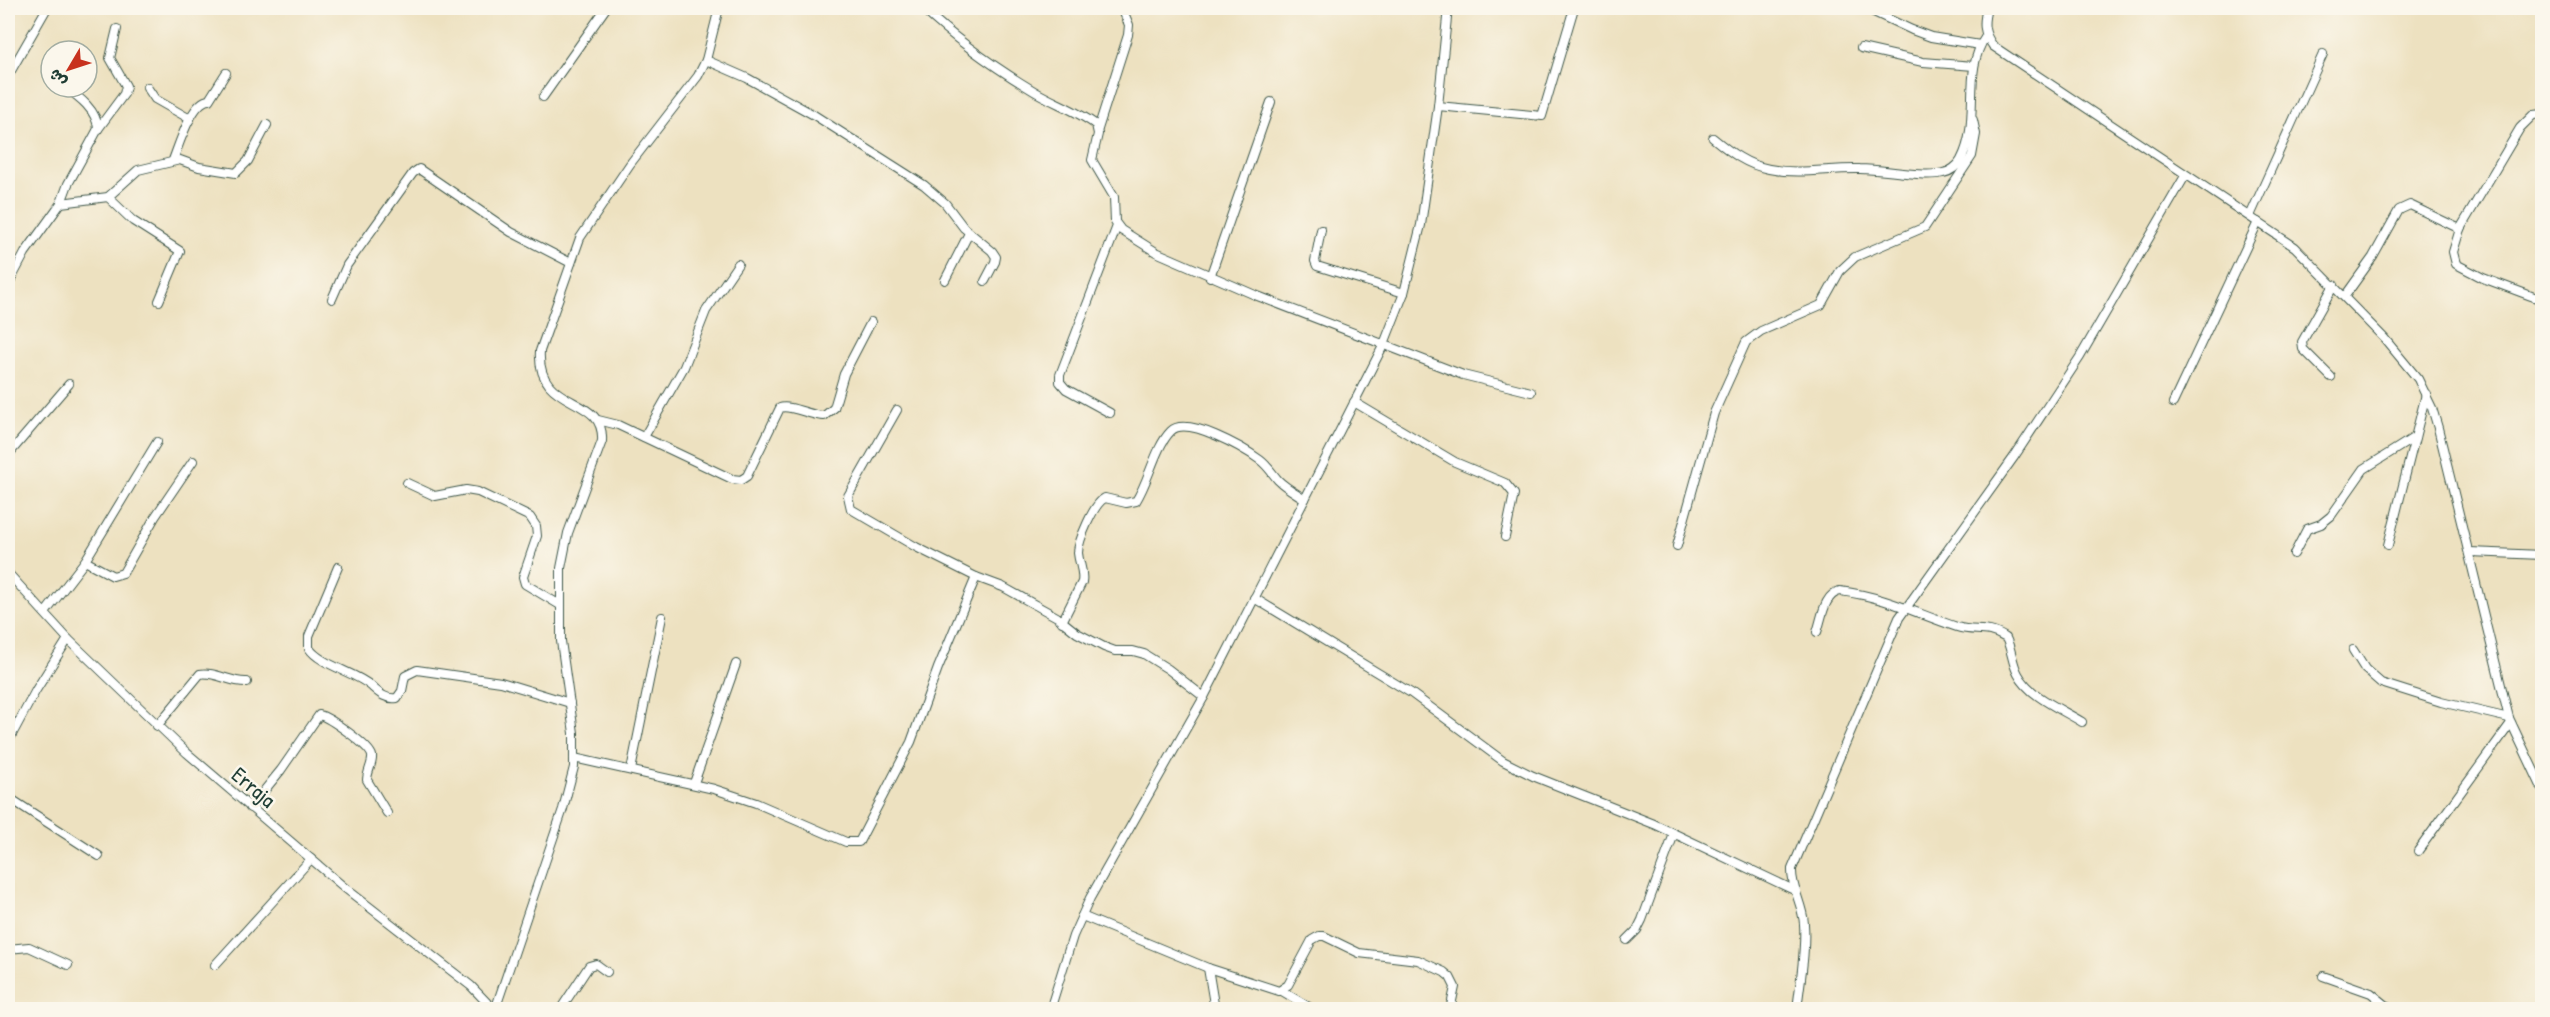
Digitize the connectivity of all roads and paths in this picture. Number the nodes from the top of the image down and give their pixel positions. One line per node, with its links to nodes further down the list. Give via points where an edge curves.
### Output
1 (47, 8): 18 (street)
2 (606, 8): 20 (street)
3 (719, 8): 15 (street)
4 (922, 8): 29 (street, via 982,57)
5 (1122, 8): 29 (street, via 1129,25 1128,35)
6 (1448, 8): 23 (street)
7 (1574, 8): 23 (street, via 1542,116)
8 (1865, 8): 12 (street, via 1931,37)
9 (1987, 8): 11 (street, via 1983,24)
10 (117, 29): 28 (street, via 110,58 126,86)
11 (1986, 36): 12 (street); 32 (street, via 2003,54)
12 (1980, 45): 16 (street)
13 (1861, 48): 16 (street, via 1923,62)
14 (2323, 54): 35 (street)
15 (706, 60): 40 (street, via 814,115 924,185); 41 (street, via 683,98 588,224)
16 (1974, 66): 26 (street)
17 (226, 73): 25 (street, via 209,100 195,107)
18 (8, 76)
19 (147, 87): 25 (street, via 155,99)
20 (543, 97)
21 (80, 99): 28 (street, via 96,118)
22 (1271, 102): 43 (street)
23 (1438, 106): 48 (street, via 1421,225)
24 (2542, 114): 38 (street, via 2533,116 2520,128)
25 (190, 119): 31 (street)
26 (1972, 120): 30 (street, via 1961,160 1943,173 1776,170 1743,160); 73 (street, via 1976,134 1972,156 1925,227 1855,257 1840,271 1821,305 1761,331 1746,342 1714,413)
27 (267, 125): 31 (street, via 248,161 236,173)
28 (98, 129): 34 (street)
29 (1098, 129): 37 (street, via 1092,160 1114,197)
30 (1713, 138)
31 (173, 160): 33 (street, via 138,170)
32 (2185, 176): 35 (street); 83 (street, via 2080,357)
33 (108, 197): 34 (street); 52 (street, via 134,221 180,251)
34 (61, 203): 46 (street)
35 (2250, 216): 36 (street)
36 (2258, 222): 47 (street, via 2295,247); 60 (street)
37 (1117, 226): 43 (street, via 1156,252); 62 (street, via 1060,375 1066,389)
38 (2460, 229): 49 (street, via 2410,205 2402,207); 51 (street, via 2453,252 2456,264)
39 (1321, 230): 48 (street, via 1317,266)
40 (969, 232): 44 (street); 45 (street, via 996,257)
41 (571, 263): 50 (street, via 511,232 418,169 348,265); 63 (street, via 540,351 540,372 557,393)
42 (738, 264): 64 (street, via 706,311 684,367)
43 (1210, 277): 54 (street)
44 (945, 280)
45 (985, 281)
46 (8, 285)
47 (2334, 285): 49 (street); 55 (street, via 2302,342 2303,349)
48 (1404, 293): 54 (street)
49 (2345, 296): 58 (street)
50 (332, 299)
51 (2542, 300)
52 (159, 301)
53 (871, 322): 64 (street, via 843,374 834,408 824,416 786,406 780,408 747,476 741,480)
54 (1384, 344): 57 (street, via 1463,375); 59 (street)
55 (2331, 377)
56 (69, 384): 67 (street)
57 (1531, 392)
58 (2427, 394): 65 (street); 74 (street)
59 (1354, 402): 70 (street); 71 (street, via 1455,462 1505,483 1514,494)
60 (2172, 403)
61 (897, 410): 80 (street, via 848,495 849,505 860,516)
62 (1110, 413)
63 (598, 420): 64 (street); 82 (street, via 602,441 563,550)
64 (644, 437)
65 (2415, 437): 72 (street); 75 (street, via 2364,469 2331,516 2307,529)
66 (157, 442): 77 (street)
67 (8, 455)
68 (193, 461): 77 (street, via 123,573 113,576)
69 (407, 483): 82 (street, via 435,496 466,490 478,492 530,517 537,536 524,581)
70 (1305, 499): 81 (street); 86 (street, via 1236,445 1187,426 1172,430 1136,501 1105,498 1094,508 1079,545 1082,582)
71 (1505, 537)
72 (2388, 545)
73 (1677, 546)
74 (2470, 552): 76 (street); 94 (street)
75 (2294, 554)
76 (2542, 555)
77 (85, 561): 84 (street)
78 (338, 567): 93 (street, via 309,636 309,648 385,696 397,698 405,676 417,670 501,682)
79 (8, 573): 84 (street, Erraja)
80 (976, 577): 86 (street, via 1003,586); 100 (street, via 911,742 859,842 846,842)
81 (1254, 598): 92 (street); 105 (street, via 1411,693 1503,761)
82 (560, 605): 93 (street)
83 (1906, 607): 87 (street, via 1864,594 1834,592); 95 (street, via 1958,627 1984,629 2006,638 2023,683); 109 (street, via 1890,635 1792,869)
84 (45, 613): 88 (street, Erraja)
85 (662, 617): 99 (street)
86 (1062, 622): 92 (street, via 1110,650 1144,654)
87 (1817, 632)
88 (68, 639): 96 (street, Erraja); 97 (street)
89 (2353, 650): 94 (street, via 2365,669 2381,683)
90 (736, 664): 100 (street)
91 (247, 682): 96 (street, via 200,674)
92 (1204, 697): 110 (street)
93 (570, 702): 98 (street)
94 (2510, 720): 101 (street); 106 (street)
95 (2082, 722)
96 (157, 726): 103 (street, Erraja)
97 (8, 742)
98 (574, 758): 99 (street); 119 (street, via 563,809)
99 (631, 770): 100 (street)
100 (694, 783)
101 (2542, 788)
102 (8, 797): 107 (street)
103 (250, 808): 104 (street, via 319,715 370,752 367,780); 108 (street, Erraja)
104 (387, 813)
105 (1674, 834): 109 (street); 111 (street, via 1642,920)
106 (2418, 851)
107 (99, 856)
108 (311, 859): 114 (street); 119 (street, Erraja, via 471,986)
109 (1796, 891): 125 (street, via 1804,926)
110 (1082, 916): 115 (street); 121 (street)
111 (1627, 940)
112 (8, 949): 113 (street, via 29,947)
113 (68, 965)
114 (215, 965)
115 (1208, 968): 118 (street); 122 (street)
116 (607, 972): 120 (street, via 596,964 589,966)
117 (2323, 976): 126 (street, via 2371,993)
118 (1282, 991): 123 (street); 124 (street, via 1312,940 1324,936 1359,953 1418,960 1444,972 1455,987)
119 (494, 1010)
120 (560, 1010)
121 (1050, 1010)
122 (1215, 1010)
123 (1314, 1010)
124 (1450, 1010)
125 (1797, 1010)
126 (2392, 1010)

